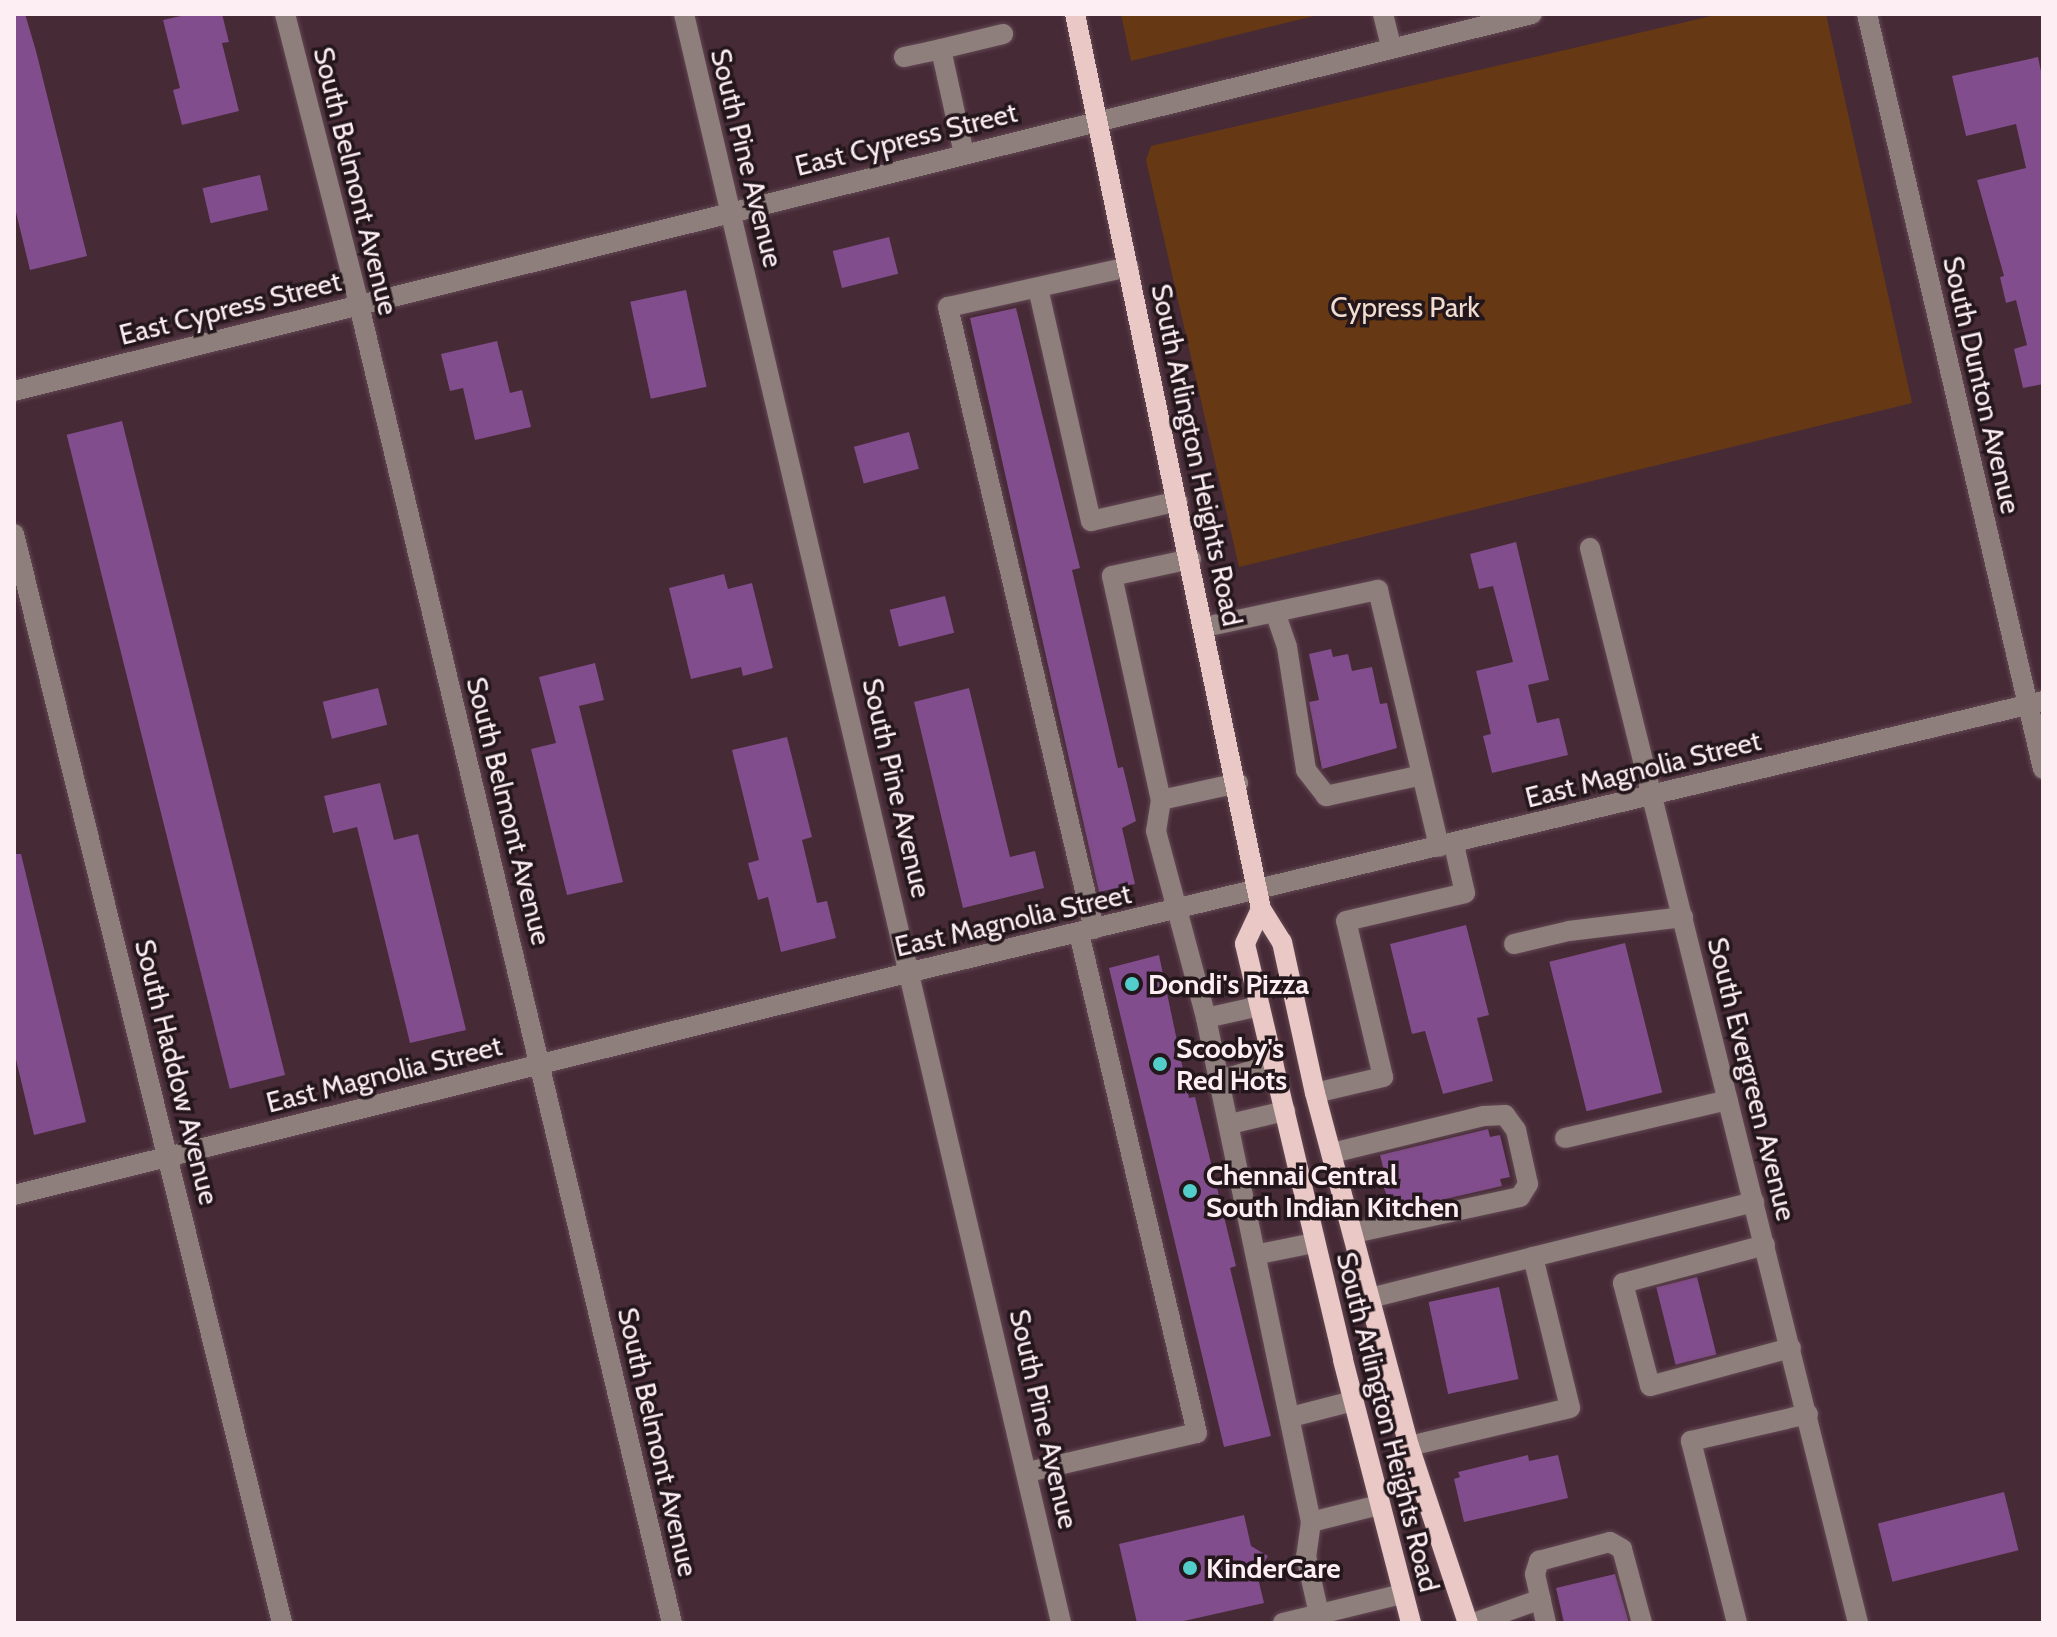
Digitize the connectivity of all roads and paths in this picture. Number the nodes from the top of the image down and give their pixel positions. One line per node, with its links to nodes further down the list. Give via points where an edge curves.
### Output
1 (285, 14): 16 (street, South Belmont Avenue)
2 (684, 14): 13 (street, South Pine Avenue)
3 (1075, 14): 11 (main road, South Arlington Heights Road)
4 (1383, 14): 8 (street)
5 (1532, 14): 8 (street, East Cypress Street)
6 (1867, 14): 24 (street, South Dunton Avenue)
7 (1003, 34): 9 (street)
8 (1391, 47): 11 (street, East Cypress Street)
9 (941, 49): 10 (street); 12 (street)
10 (904, 57)
11 (1098, 120): 12 (street, East Cypress Street); 14 (main road, South Arlington Heights Road)
12 (964, 154): 13 (street, East Cypress Street)
13 (732, 212): 16 (street, East Cypress Street); 36 (street, South Pine Avenue)
14 (1129, 267): 15 (street); 18 (main road, South Arlington Heights Road)
15 (1038, 288): 18 (street, via 1091,521); 34 (street, via 948,307)
16 (359, 305): 17 (street, East Cypress Street); 39 (street, South Belmont Avenue)
17 (14, 391)
18 (1178, 501): 21 (main road, South Arlington Heights Road)
19 (14, 534): 48 (street, South Haddow Avenue)
20 (1590, 548): 28 (street, South Evergreen Avenue)
21 (1191, 559): 23 (main road, South Arlington Heights Road); 29 (street, via 1112,576)
22 (1275, 612): 23 (street); 26 (street, via 1287,647 1292,710 1306,770 1326,796); 26 (street, via 1378,590)
23 (1205, 627): 27 (main road, South Arlington Heights Road)
24 (2035, 703): 25 (street, South Dunton Avenue); 28 (street, East Magnolia Street)
25 (2043, 769)
26 (1422, 775): 30 (street)
27 (1238, 783): 29 (street); 31 (main road, South Arlington Heights Road)
28 (1653, 795): 30 (street, East Magnolia Street); 33 (street, South Evergreen Avenue)
29 (1161, 800): 32 (street, via 1156,831)
30 (1446, 846): 31 (street, East Magnolia Street); 42 (street, via 1465,893 1346,921 1383,1077)
31 (1259, 900): 32 (street, East Magnolia Street); 37 (main road, South Arlington Heights Road, via 1245,944); 42 (main road, South Arlington Heights Road, via 1282,942)
32 (1175, 911): 34 (street, East Magnolia Street); 38 (street, via 1190,946)
33 (1683, 917): 35 (street, via 1569,931); 43 (street, South Evergreen Avenue)
34 (1087, 931): 36 (street, East Magnolia Street); 62 (street, via 1197,1433)
35 (1514, 944)
36 (911, 972): 39 (street, East Magnolia Street); 62 (street, South Pine Avenue)
37 (1260, 1006): 38 (street); 40 (main road, South Arlington Heights Road)
38 (1206, 1018): 41 (street)
39 (541, 1064): 48 (street, East Magnolia Street); 69 (street, South Belmont Avenue)
40 (1274, 1064): 41 (street); 44 (main road, South Arlington Heights Road)
41 (1220, 1080): 45 (street)
42 (1315, 1093): 47 (main road, South Arlington Heights Road)
43 (1728, 1100): 46 (street); 50 (street, South Evergreen Avenue)
44 (1285, 1111): 45 (street); 52 (main road, South Arlington Heights Road)
45 (1230, 1124): 54 (street)
46 (1565, 1138)
47 (1332, 1153): 51 (main road, South Arlington Heights Road); 51 (street, via 1484,1116 1505,1115 1516,1130 1528,1184 1520,1197)
48 (169, 1156): 49 (street, East Magnolia Street); 68 (street, South Haddow Avenue)
49 (14, 1195)
50 (1754, 1202): 53 (street, South Evergreen Avenue); 55 (street)
51 (1353, 1233): 56 (main road, South Arlington Heights Road)
52 (1314, 1243): 54 (street); 58 (main road, South Arlington Heights Road)
53 (1765, 1245): 57 (street, South Evergreen Avenue); 57 (street, via 1623,1283 1650,1386)
54 (1259, 1254): 60 (street)
55 (1533, 1257): 56 (street); 61 (street, via 1570,1408)
56 (1370, 1298): 61 (main road, South Arlington Heights Road)
57 (1791, 1348): 59 (street, South Evergreen Avenue)
58 (1353, 1401): 60 (street); 63 (main road, South Arlington Heights Road)
59 (1808, 1414): 76 (street, via 1691,1441); 77 (street, South Evergreen Avenue)
60 (1291, 1417): 64 (street)
61 (1409, 1446): 73 (main road, South Arlington Heights Road)
62 (1028, 1472): 70 (street, South Pine Avenue)
63 (1379, 1505): 64 (street); 65 (main road, South Arlington Heights Road)
64 (1311, 1522): 67 (street, via 1306,1556)
65 (1402, 1594): 67 (street); 72 (main road, South Arlington Heights Road)
66 (1541, 1599): 73 (street); 74 (street); 75 (street, via 1535,1574 1539,1561 1610,1542 1622,1549)
67 (1319, 1614): 71 (street)
68 (282, 1623)
69 (672, 1623)
70 (1061, 1623)
71 (1283, 1623)
72 (1411, 1623)
73 (1471, 1623)
74 (1546, 1623)
75 (1642, 1623)
76 (1737, 1623)
77 (1858, 1623)

